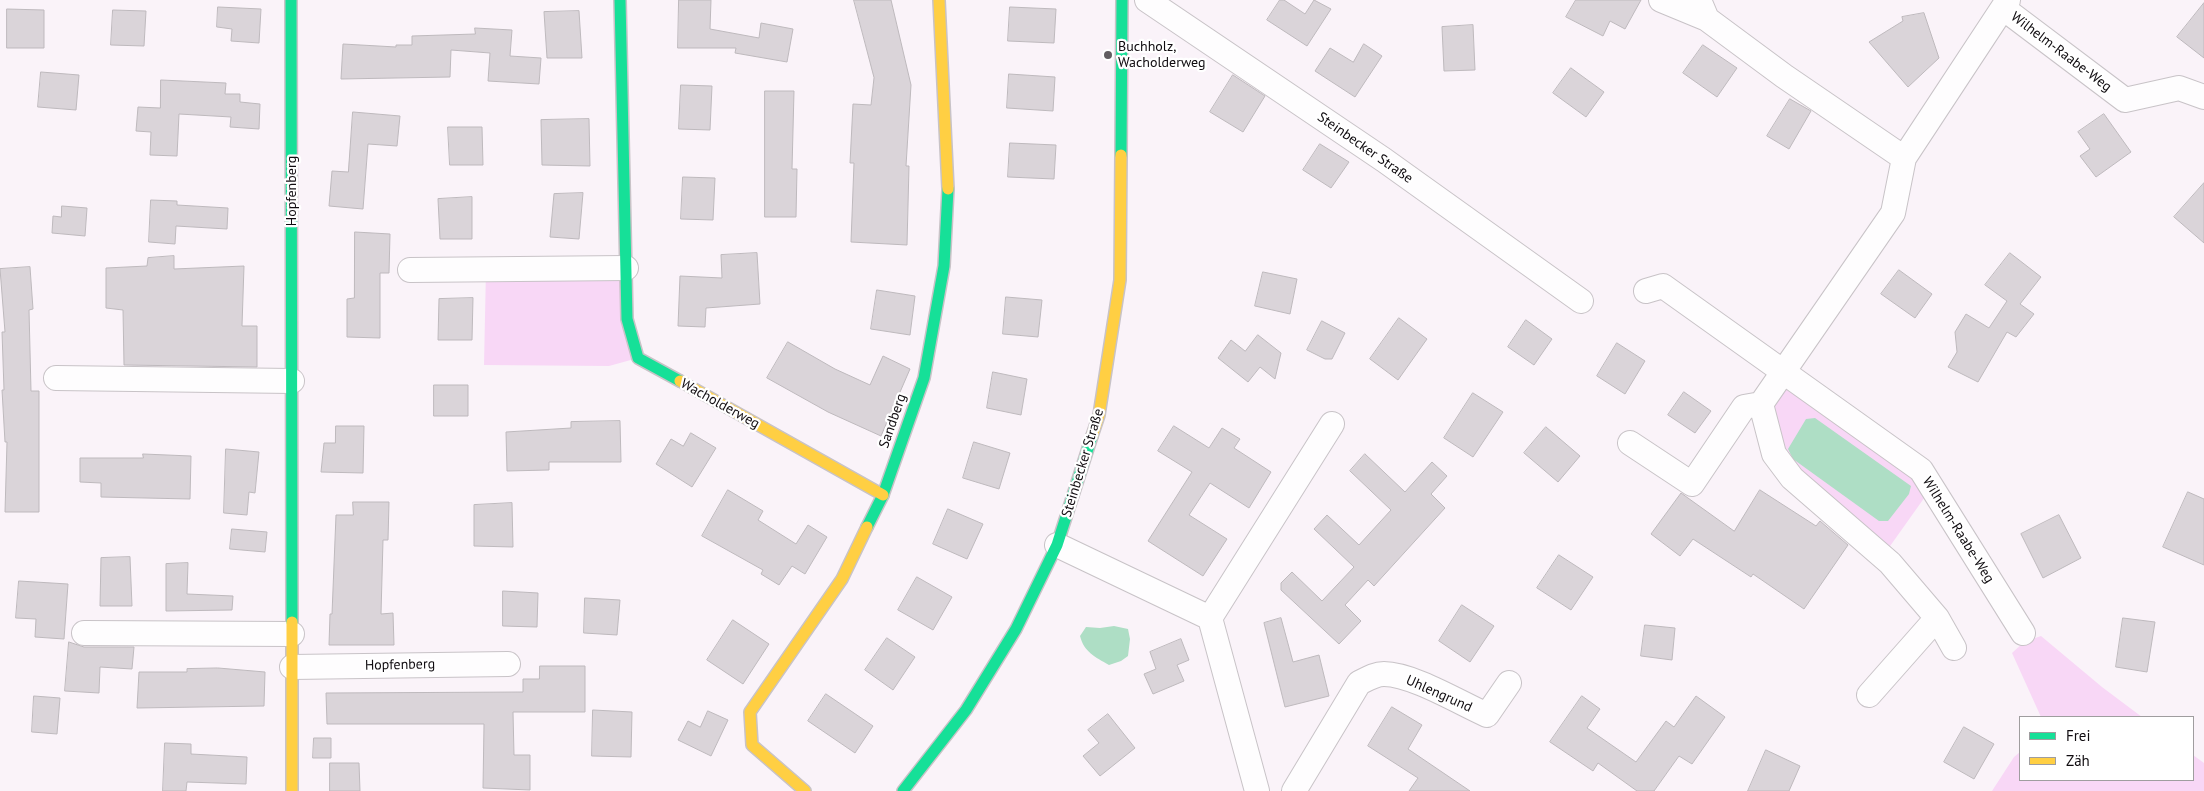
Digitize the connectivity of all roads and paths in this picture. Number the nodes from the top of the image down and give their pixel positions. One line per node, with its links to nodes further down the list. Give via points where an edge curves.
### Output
1 (292, 0): 17 (street, Hopfenberg)
2 (620, 0): 11 (street, Wacholderweg)
3 (939, 0): 21 (street, Sandberg, via 948,197 944,266 924,378)
4 (1122, 0): 22 (street, Steinbecker Straße, via 1120,280 1099,416)
5 (1146, 0): 14 (street, Steinbecker Straße, via 1384,160)
6 (1661, 0): 8 (street)
7 (2005, 4): 9 (street, Wilhelm-Raabe-Weg, via 2125,100 2179,88); 10 (street, Wilhelm-Raabe-Weg)
8 (1703, 10): 10 (street, via 1784,76)
9 (2204, 98)
10 (1904, 158): 15 (street, Wilhelm-Raabe-Weg, via 1893,213)
11 (626, 268): 12 (street); 21 (street, Wacholderweg, via 627,319 638,358)
12 (410, 270)
13 (1646, 291): 15 (street, Wilhelm-Raabe-Weg, via 1663,286)
14 (1581, 301)
15 (1783, 370): 18 (street, Wilhelm-Raabe-Weg); 26 (street, Wilhelm-Raabe-Weg, via 1921,470)
16 (56, 378): 17 (street)
17 (292, 381): 27 (street, Hopfenberg)
18 (1761, 404): 20 (street, via 1744,408 1692,484); 24 (street, via 1774,454 1792,478 1890,563)
19 (1332, 424): 23 (street)
20 (1630, 443)
21 (883, 495): 34 (street, Sandberg, via 842,579 750,712 752,745)
22 (1058, 544): 23 (street); 35 (street, Steinbecker Straße, via 1016,629 966,710)
23 (1210, 618): 36 (street)
24 (1937, 618): 28 (street); 32 (street)
25 (84, 633): 27 (street)
26 (2023, 633)
27 (292, 634): 30 (street, Hopfenberg)
28 (1954, 648)
29 (508, 664): 30 (street, Hopfenberg)
30 (292, 667): 33 (street, Hopfenberg)
31 (1509, 683): 37 (street, Uhlengrund, via 1487,715 1405,677 1371,676 1359,683)
32 (1869, 695)
33 (292, 791)
34 (805, 791)
35 (903, 791)
36 (1257, 791)
37 (1294, 791)

